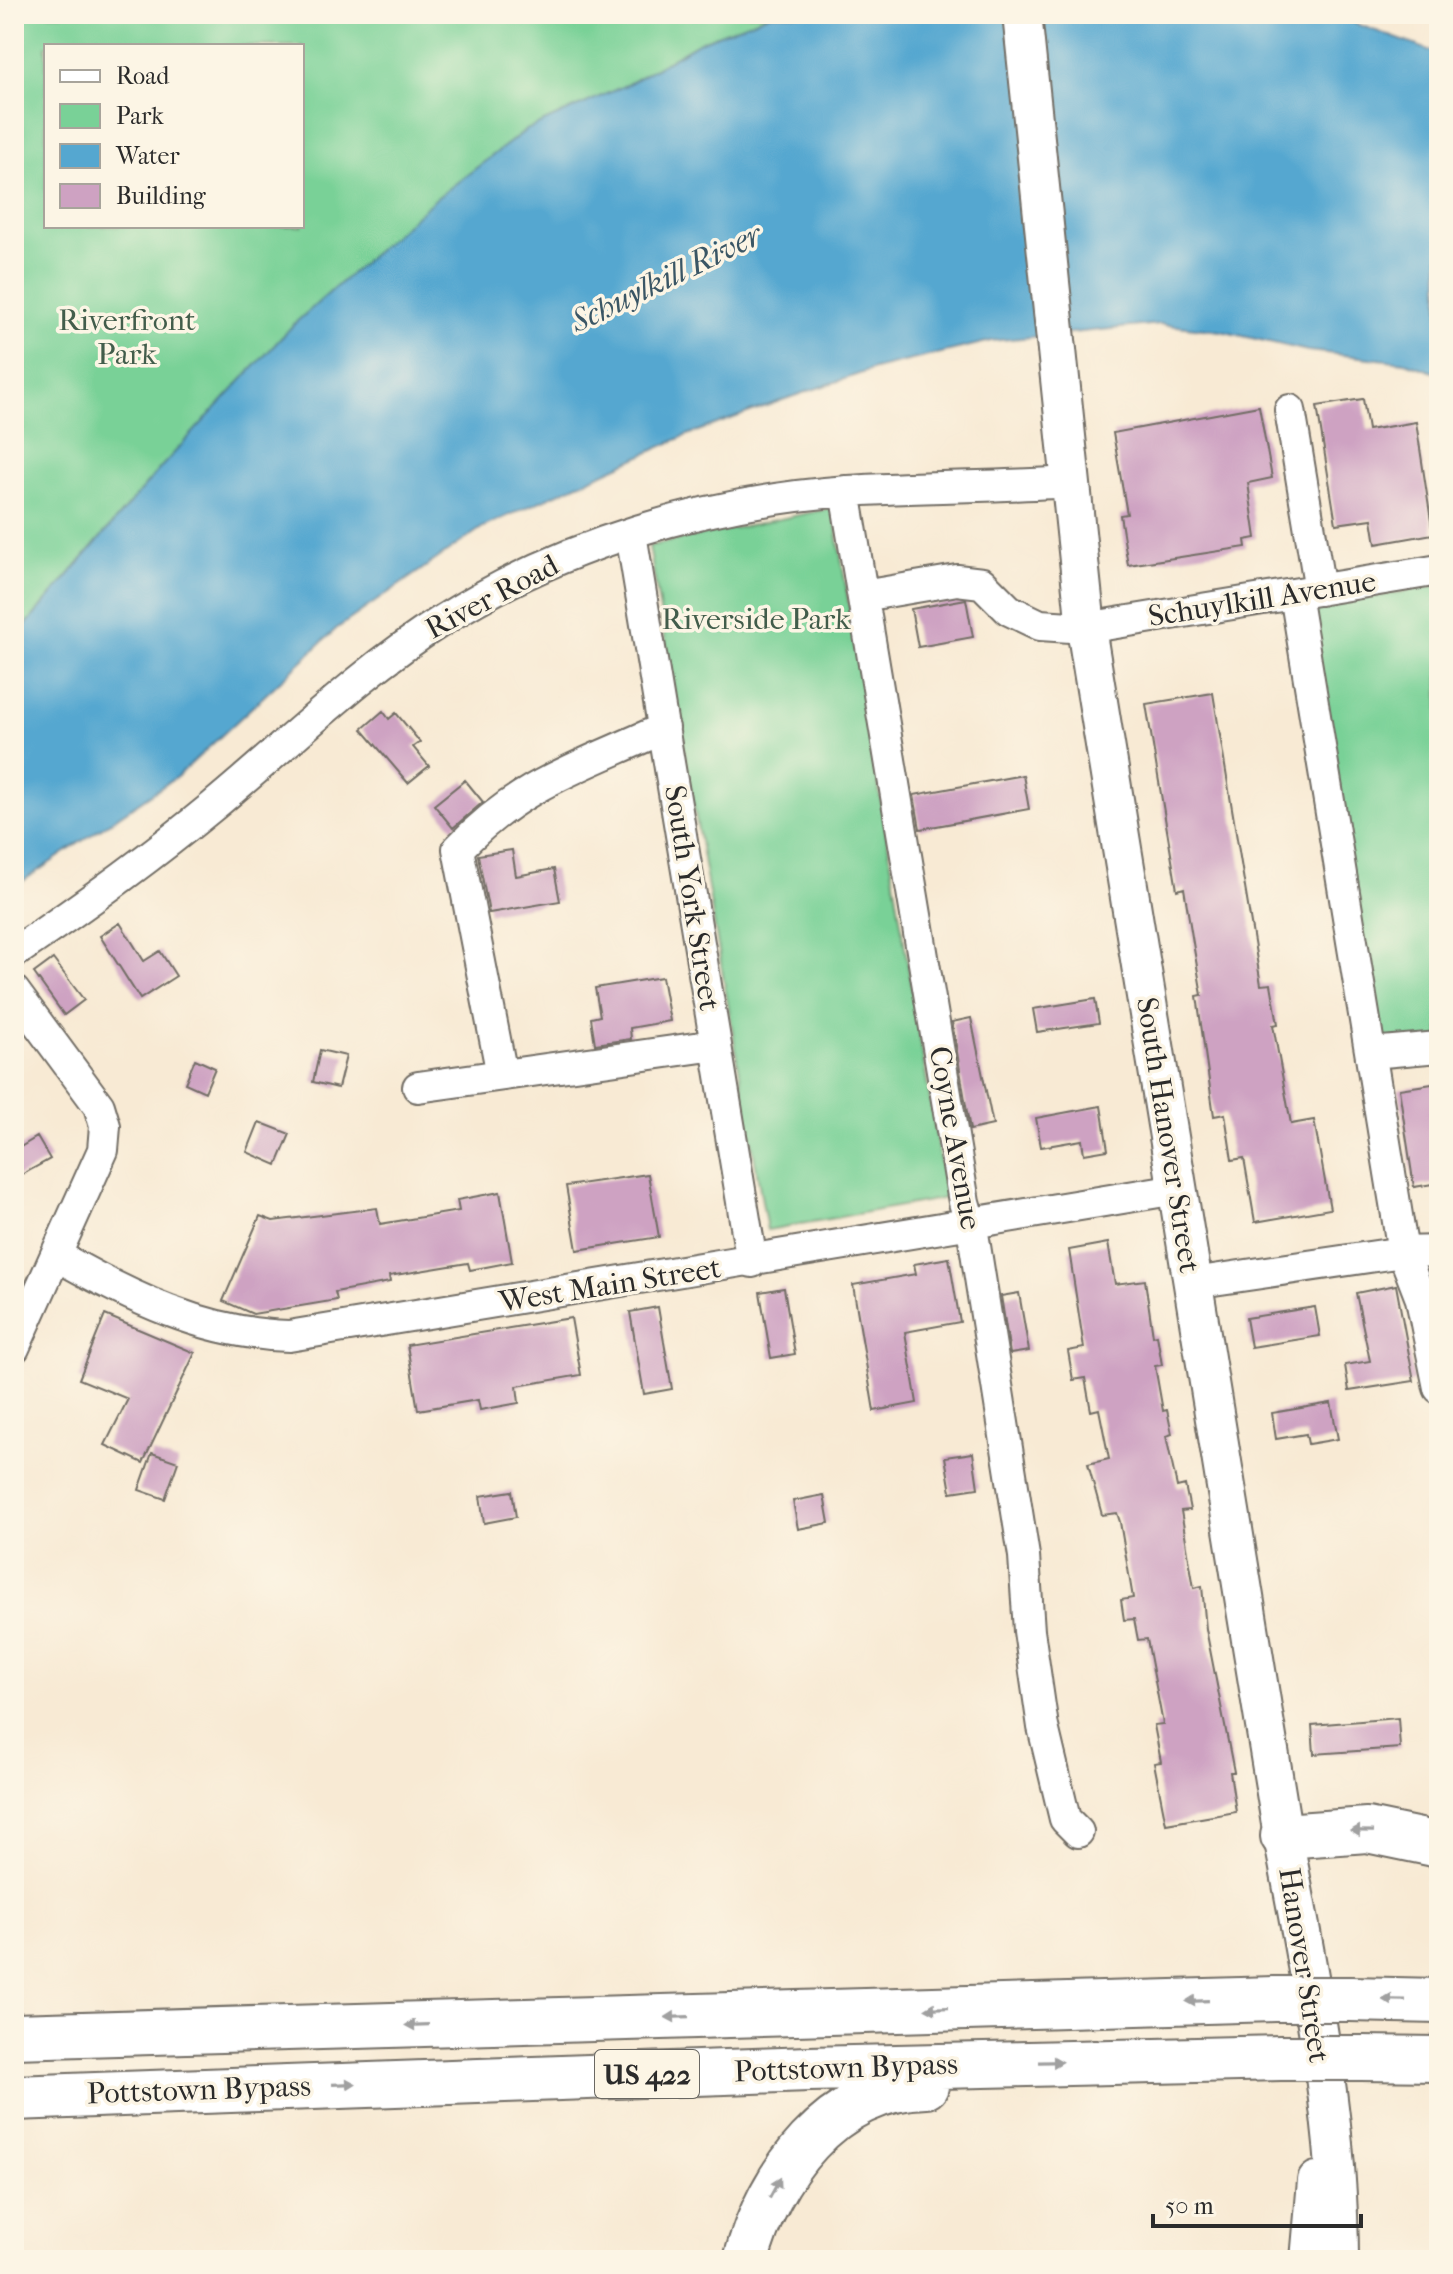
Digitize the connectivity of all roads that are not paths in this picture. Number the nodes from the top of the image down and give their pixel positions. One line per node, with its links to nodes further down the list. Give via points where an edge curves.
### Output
1 (1022, 14): 3 (main road, South Hanover Street)
2 (1290, 410): 7 (street)
3 (1071, 482): 4 (street, River Road); 9 (main road, South Hanover Street)
4 (845, 491): 5 (street, River Road, via 761,503); 8 (street, Coyne Avenue)
5 (631, 534): 10 (street, South York Street); 11 (street, River Road, via 555,562 443,619 377,666 210,808)
6 (1439, 570): 7 (street, Schuylkill Avenue)
7 (1307, 592): 9 (street, Schuylkill Avenue); 15 (street)
8 (863, 596): 9 (street, Schuylkill Avenue, via 957,580 982,583 1009,610 1040,625); 19 (street, Coyne Avenue)
9 (1086, 628): 18 (main road, South Hanover Street)
10 (664, 728): 13 (street, South York Street); 16 (street, via 541,782 488,818 458,849)
11 (14, 953)
12 (14, 991): 22 (street, via 93,1095 105,1126 103,1150)
13 (716, 1045): 16 (street); 23 (street, South York Street)
14 (1439, 1047): 15 (street)
15 (1371, 1053): 21 (street)
16 (502, 1075): 17 (street)
17 (418, 1087)
18 (1177, 1189): 19 (street, West Main Street); 24 (main road, South Hanover Street)
19 (969, 1225): 23 (street, West Main Street); 27 (street, Coyne Avenue, via 1024,1556 1043,1727 1065,1819)
20 (1439, 1251): 21 (street)
21 (1403, 1252): 24 (street); 26 (street, via 1421,1299)
22 (56, 1255): 23 (street, West Main Street, via 94,1277 215,1328 289,1336); 25 (street)
23 (752, 1262)
24 (1193, 1283): 28 (main road, South Hanover Street)
25 (14, 1348)
26 (1439, 1388)
27 (1078, 1832)
28 (1283, 1836): 29 (highway, one-way to 28, via 1367,1830); 34 (main road, Hanover Street)
29 (1439, 1845)
30 (1439, 2001): 31 (highway, Pottstown Bypass / US 422, one-way to 31, bridge, via 1275,1999)
31 (14, 2036)
32 (1439, 2059): 33 (highway, Pottstown Bypass / US 422, one-way to 32, bridge)
33 (1009, 2063): 35 (highway, Pottstown Bypass / US 422, one-way to 33); 36 (highway, one-way to 33, via 782,2175 845,2111 900,2087 980,2085)
34 (1325, 2094): 37 (main road, Hanover Street); 38 (main road, Hanover Street, via 1339,2184)
35 (14, 2099)
36 (746, 2260)
37 (1310, 2260)
38 (1339, 2260)

